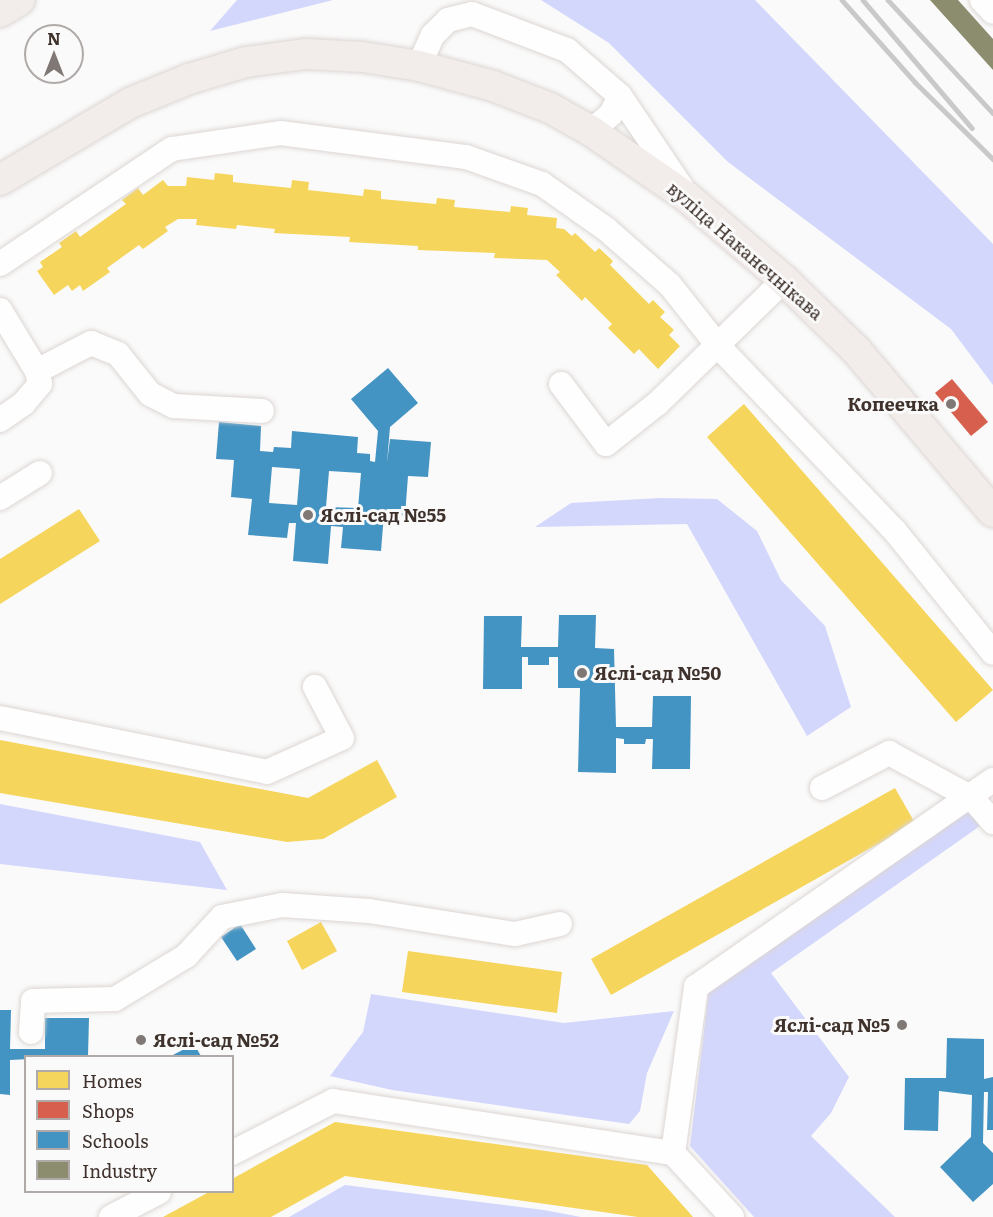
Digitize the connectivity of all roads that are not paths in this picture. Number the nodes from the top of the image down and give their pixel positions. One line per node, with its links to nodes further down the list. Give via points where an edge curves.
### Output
1 (20, 0): 3 (main road)
2 (982, 0): 4 (lane)
3 (0, 12)
4 (993, 12)
5 (419, 66): 6 (lane, via 433,35 448,20 472,14 567,50); 7 (main road, вуліца Наканечнікава, via 493,86 550,108); 8 (main road, вуліца Наканечнікава, via 306,54 246,62 130,103)
6 (620, 96): 7 (lane, via 611,114); 9 (lane)
7 (591, 131): 9 (main road, вуліца Наканечнікава)
8 (0, 180)
9 (688, 198): 11 (main road, вуліца Наканечнікава)
10 (0, 264): 13 (lane, via 172,149 280,133 466,157 542,184 606,229 670,285)
11 (784, 280): 13 (lane); 20 (main road, вуліца Наканечнікава, via 856,350)
12 (0, 310): 14 (lane)
13 (719, 347): 15 (lane, via 606,444); 21 (lane, via 895,531)
14 (37, 371): 16 (lane, via 91,343 118,354 150,394 174,406); 17 (lane, via 40,384 24,403)
15 (561, 384)
16 (262, 411)
17 (0, 420)
18 (40, 473): 19 (lane)
19 (0, 498)
20 (993, 512)
21 (993, 653)
22 (315, 687): 23 (lane, via 342,738 267,772)
23 (0, 718)
24 (993, 780): 26 (lane)
25 (822, 788): 26 (lane, via 889,753)
26 (972, 798): 27 (lane); 31 (lane, via 696,987)
27 (993, 822)
28 (560, 924): 29 (lane, via 515,934 369,911 282,905 222,917 186,956 115,999 33,1001)
29 (31, 1032)
30 (234, 1152): 31 (lane, via 333,1101)
31 (673, 1153): 34 (lane)
32 (155, 1193): 33 (lane)
33 (111, 1217)
34 (732, 1217)

